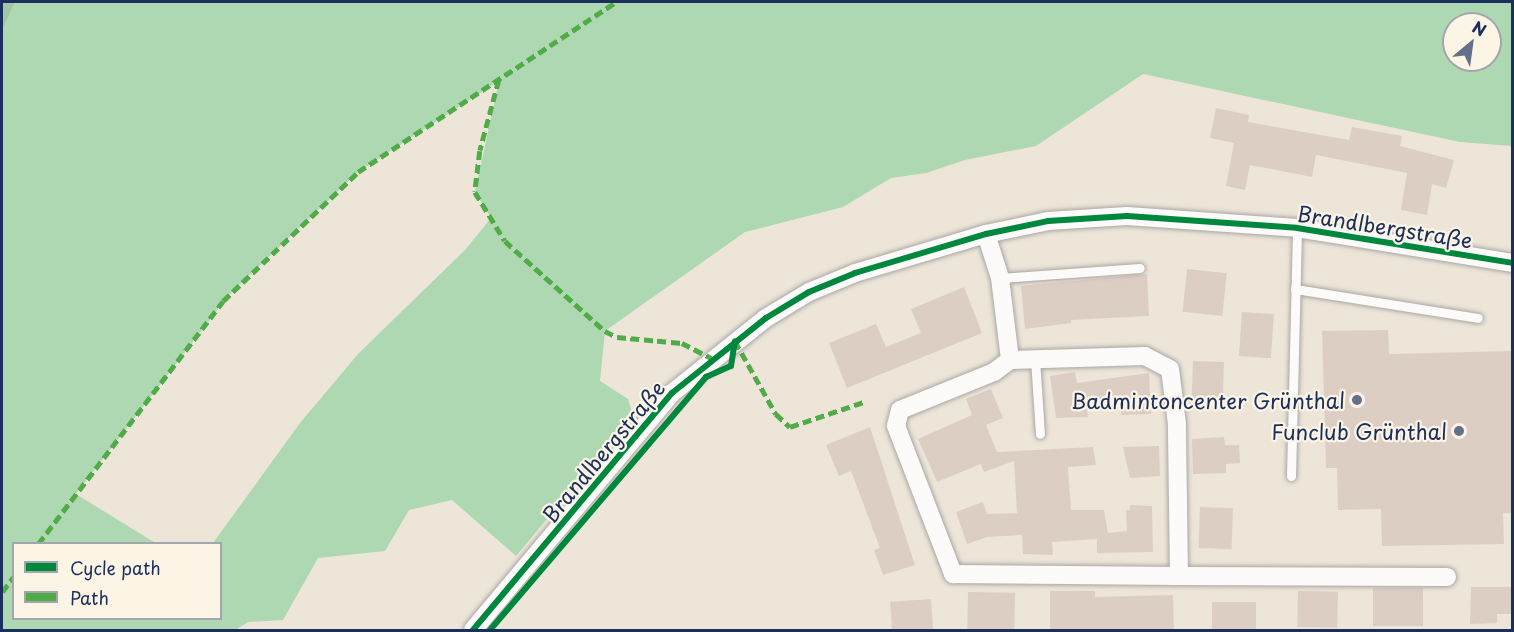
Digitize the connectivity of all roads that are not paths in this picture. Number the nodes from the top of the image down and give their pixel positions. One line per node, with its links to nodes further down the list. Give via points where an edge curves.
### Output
1 (1297, 228): 2 (street, Brandlbergstraße, via 1127,216 1048,221); 3 (street, Brandlbergstraße); 6 (lane)
2 (986, 234): 5 (street); 14 (street, Brandlbergstraße, via 917,252 809,292 765,318 711,358 672,393)
3 (1512, 263)
4 (1140, 268): 5 (lane)
5 (1000, 278): 9 (street)
6 (1295, 289): 7 (lane); 11 (lane)
7 (1478, 318)
8 (1035, 359): 9 (street); 10 (lane); 12 (street, via 1144,356 1170,369 1177,424)
9 (1010, 360): 12 (street, via 994,372 900,410 896,426 953,574)
10 (1040, 434)
11 (1291, 476)
12 (1179, 576): 13 (street)
13 (1447, 577)
14 (473, 630)

